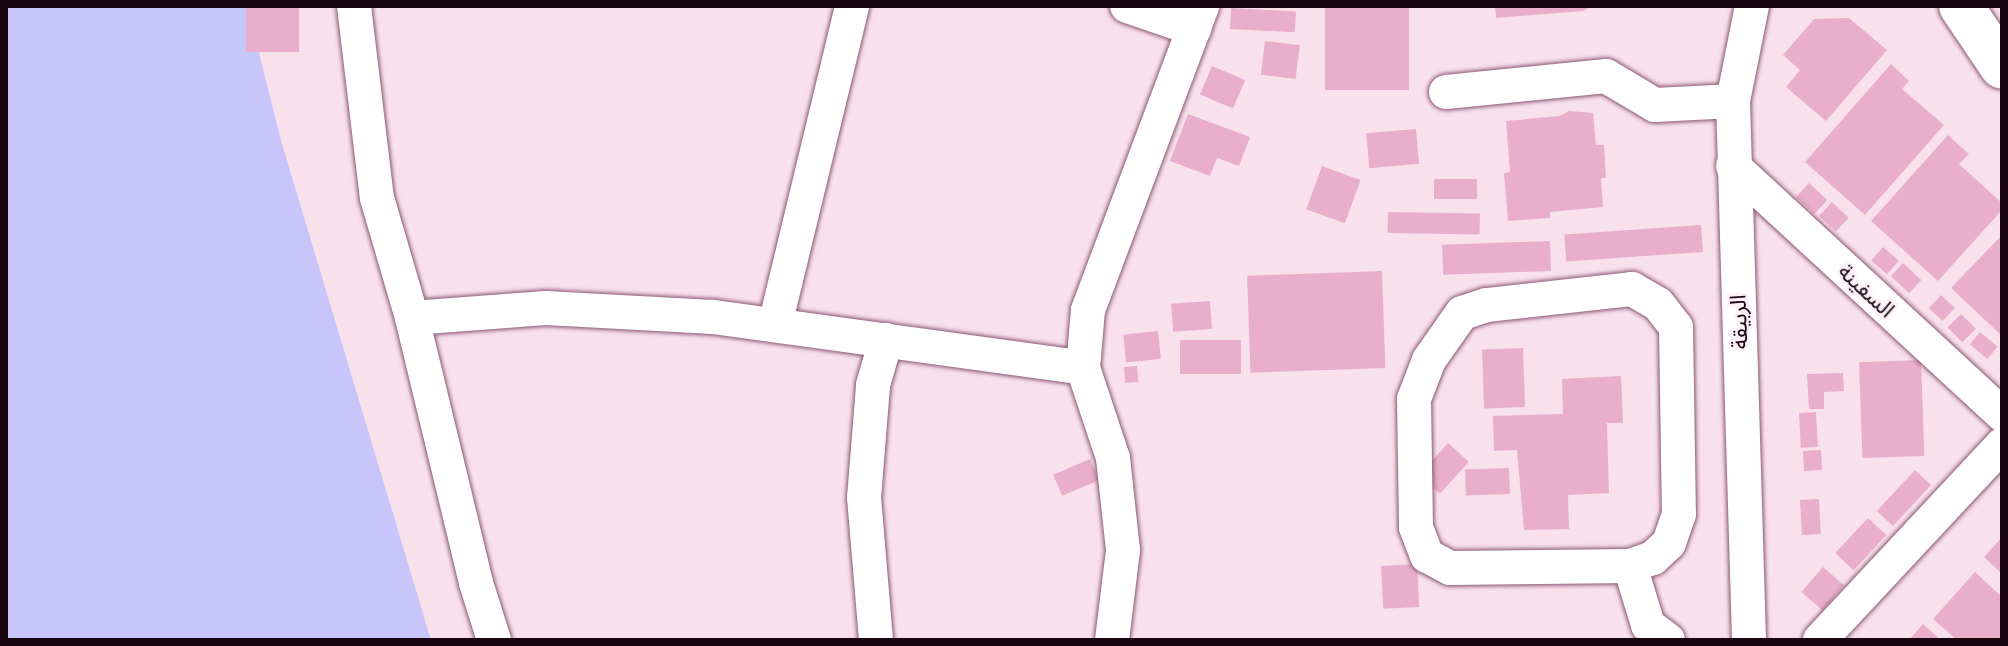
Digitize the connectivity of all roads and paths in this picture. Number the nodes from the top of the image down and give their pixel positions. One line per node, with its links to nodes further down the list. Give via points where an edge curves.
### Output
1 (354, 6): 11 (street, via 377,198)
2 (852, 6): 12 (street)
3 (1127, 6): 6 (street)
4 (1752, 6): 9 (street, الربيقة)
5 (1961, 6): 7 (street)
6 (1198, 18): 14 (street, via 1088,310)
7 (2002, 67)
8 (1446, 92): 9 (street, via 1606,76 1655,105)
9 (1733, 101): 10 (street, الربيقة)
10 (1733, 166): 15 (street, السفينة); 22 (street, الربيقة)
11 (412, 318): 12 (street, via 546,308); 18 (street)
12 (775, 325): 13 (street)
13 (886, 340): 14 (street); 19 (street, via 873,385 864,498)
14 (1083, 368): 20 (street, via 1113,458 1122,535)
15 (2002, 414)
16 (2002, 445): 23 (street)
17 (1630, 566): 17 (street, via 1450,568 1427,556 1416,527 1414,399 1429,360 1462,313 1487,305 1632,289 1658,304 1676,327 1679,514 1669,543 1653,558); 21 (street, via 1648,625)
18 (494, 640)
19 (876, 640)
20 (1112, 640)
21 (1668, 640)
22 (1749, 640)
23 (1820, 640)

